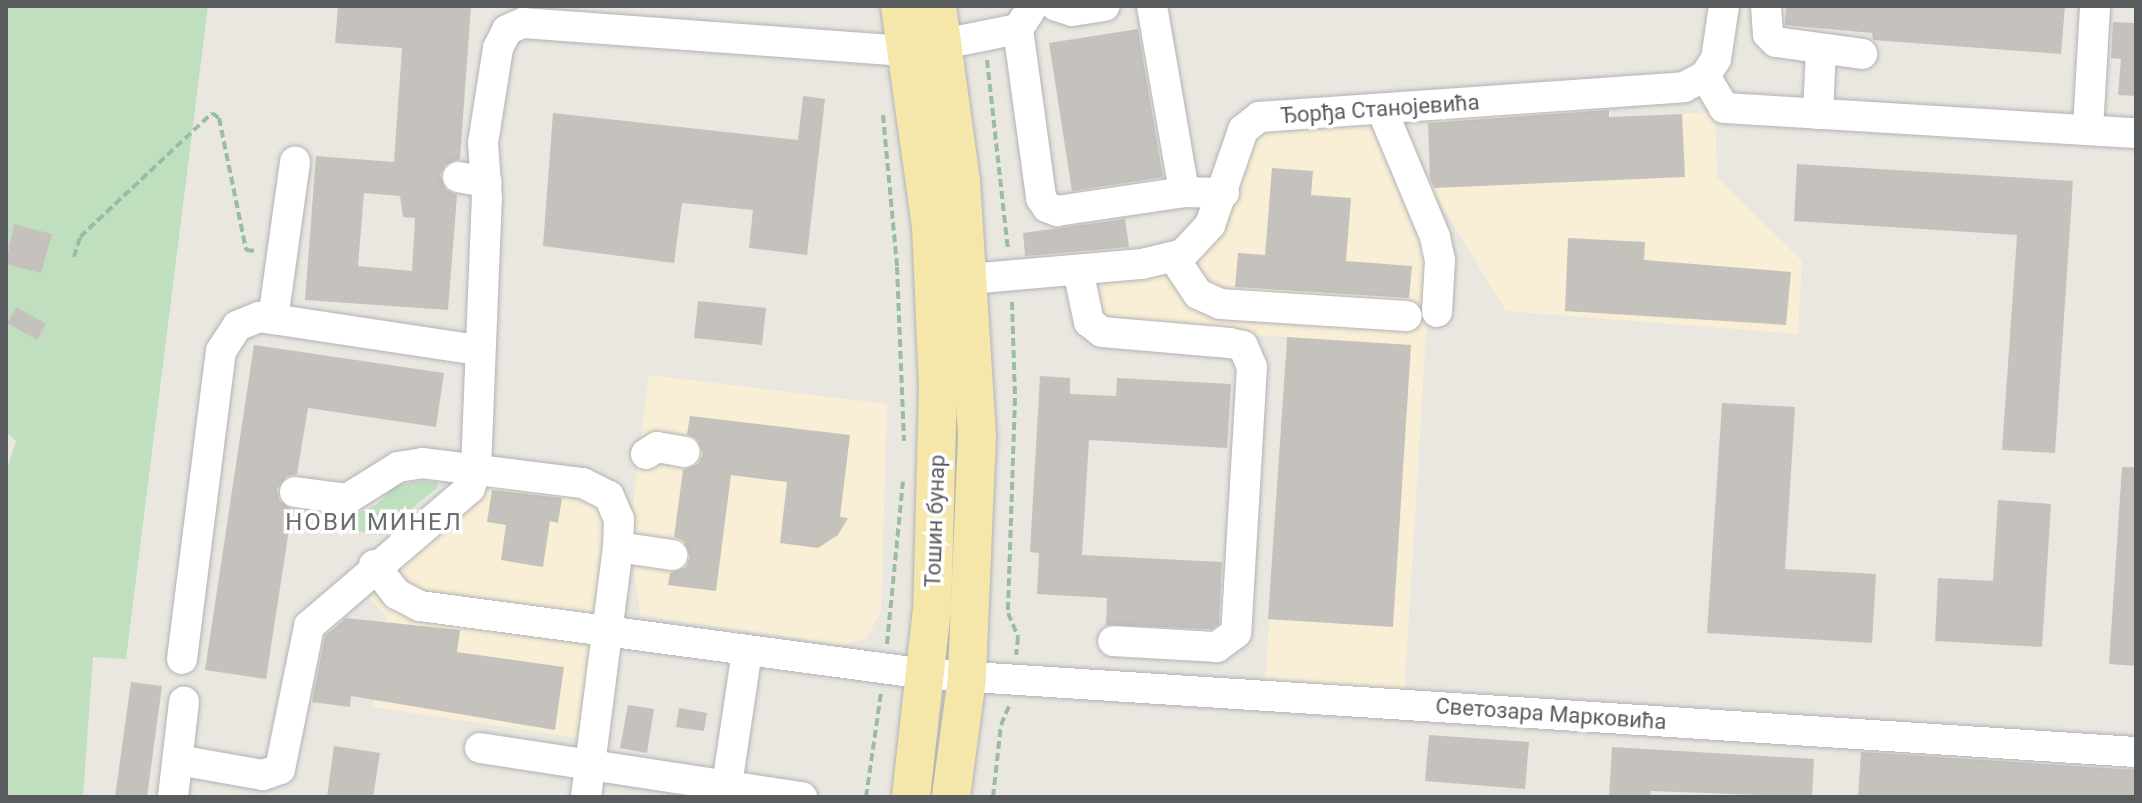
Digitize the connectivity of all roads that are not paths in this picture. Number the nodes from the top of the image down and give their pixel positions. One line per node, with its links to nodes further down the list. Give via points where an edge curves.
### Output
1 (900, 6): 10 (main road, Тошин бунар)
2 (937, 6): 10 (main road, Тошин бунар)
3 (1056, 6): 4 (street, via 1072,11)
4 (1105, 6)
5 (1152, 6): 19 (street)
6 (1724, 6): 13 (street, via 1716,59)
7 (1766, 6): 11 (street, via 1768,34 1776,42)
8 (2095, 6): 16 (street)
9 (1026, 17): 10 (street, via 984,38); 19 (street, via 1041,198 1047,207 1057,211)
10 (925, 49): 23 (main road, Тошин бунар); 27 (street, via 517,24 498,48 495,90 472,180); 39 (main road, Тошин бунар, via 937,356)
11 (1821, 51): 12 (street); 15 (street)
12 (1862, 54)
13 (1705, 76): 14 (street, Ђорђа Станојевића, via 1670,89); 15 (street, via 1724,108)
14 (1382, 110): 20 (street, Ђорђа Станојевића, via 1252,121 1237,146); 24 (street, via 1435,237 1440,260)
15 (1818, 114): 16 (street)
16 (2088, 129): 17 (street)
17 (2136, 133)
18 (295, 162): 26 (street)
19 (1184, 192): 20 (street)
20 (1224, 193): 21 (street, Ђорђа Станојевића, via 1200,239)
21 (1174, 258): 22 (street); 25 (street, via 1198,294 1220,304)
22 (1078, 270): 23 (street); 36 (street, via 1089,322 1102,332 1243,346 1252,367 1236,633 1217,647)
23 (969, 279): 40 (main road, Тошин бунар, via 977,449)
24 (1437, 312)
25 (1407, 316)
26 (273, 319): 27 (street); 38 (street, via 243,321 221,351)
27 (478, 350): 30 (street)
28 (685, 452): 29 (street, via 657,447)
29 (646, 454)
30 (476, 469): 31 (street, via 406,465 347,499); 32 (street, via 598,487 617,511); 34 (street, via 466,493)
31 (295, 492)
32 (618, 547): 33 (street); 35 (street)
33 (672, 555)
34 (374, 565): 35 (street, via 397,594 420,606); 44 (street, via 309,626 280,769 263,775)
35 (611, 632): 37 (street); 45 (street)
36 (1113, 641)
37 (747, 651): 39 (street); 46 (street)
38 (182, 659)
39 (926, 674): 40 (street, Светозара Марковића); 50 (main road, Тошин бунар)
40 (967, 678): 43 (street, Светозара Марковића); 51 (main road, Тошин бунар)
41 (184, 702): 44 (street)
42 (480, 748): 45 (street)
43 (2136, 752)
44 (178, 760): 47 (street)
45 (591, 764): 46 (street); 48 (street)
46 (727, 785): 49 (street)
47 (173, 797)
48 (586, 797)
49 (800, 797)
50 (911, 797)
51 (951, 797)

